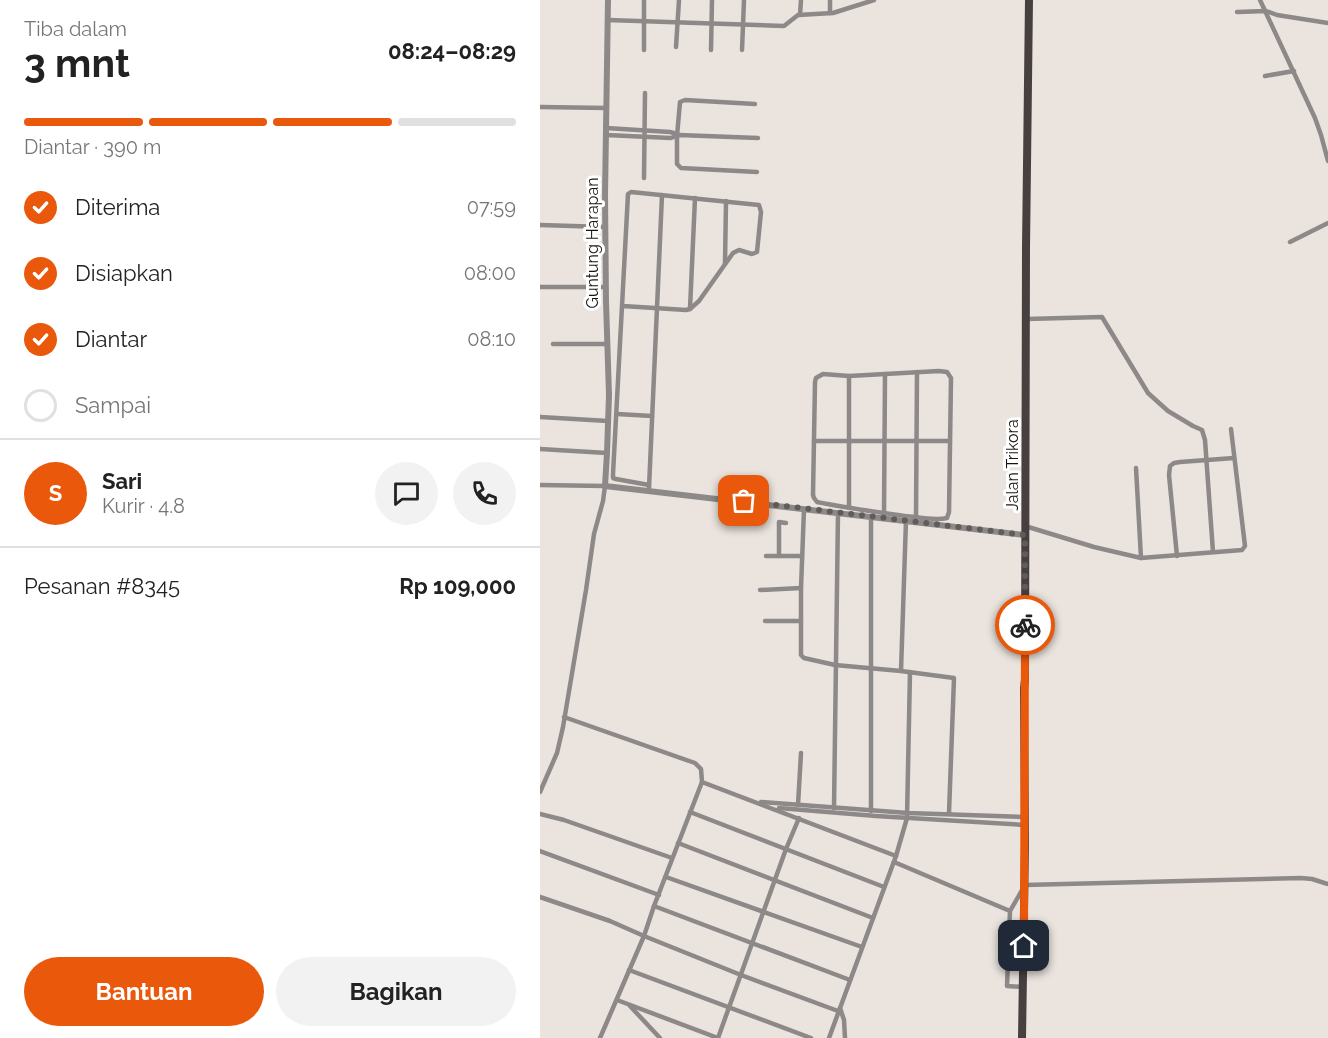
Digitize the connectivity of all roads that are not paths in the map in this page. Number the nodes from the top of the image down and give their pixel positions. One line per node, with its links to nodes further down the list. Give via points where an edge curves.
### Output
1 (608, 0): 15 (street, Guntung Harapan)
2 (644, 0): 16 (street)
3 (679, 0): 17 (street)
4 (712, 0): 19 (street)
5 (744, 0): 20 (street)
6 (801, 0): 14 (street)
7 (830, 0): 13 (street)
8 (871, 0): 13 (street)
9 (1029, 0): 52 (main road, Jalan Trikora)
10 (1260, 0): 11 (street)
11 (1266, 11): 12 (street); 18 (street); 25 (street)
12 (1237, 12)
13 (830, 13): 14 (street)
14 (800, 15): 20 (street, via 784,26)
15 (608, 20): 16 (street); 30 (street, Guntung Harapan)
16 (645, 21): 17 (street); 22 (street)
17 (678, 22): 19 (street); 21 (street)
18 (1328, 23)
19 (712, 24): 20 (street); 23 (street)
20 (742, 25): 24 (street)
21 (676, 47)
22 (644, 50)
23 (711, 50)
24 (742, 50)
25 (1293, 71): 26 (street); 36 (street)
26 (1265, 76)
27 (645, 93): 31 (street)
28 (755, 104): 33 (street, via 681,101)
29 (540, 107): 30 (street)
30 (607, 108): 32 (street, Guntung Harapan)
31 (644, 130): 32 (street); 33 (street); 34 (street)
32 (606, 131): 34 (street); 44 (street, Guntung Harapan)
33 (678, 135): 34 (street); 35 (street); 37 (street, via 679,168)
34 (644, 137): 38 (street)
35 (758, 138)
36 (1328, 161)
37 (757, 172)
38 (644, 178)
39 (662, 195): 40 (street); 49 (street, via 627,195); 50 (street)
40 (695, 198): 41 (street); 51 (street)
41 (726, 201): 46 (street); 46 (street, via 759,204 761,212 756,253 738,250)
42 (1328, 223): 45 (street)
43 (540, 225): 44 (street)
44 (605, 227): 48 (street, Guntung Harapan)
45 (1290, 242)
46 (725, 264): 51 (street)
47 (540, 287): 48 (street)
48 (606, 287): 54 (street, Guntung Harapan)
49 (623, 306): 50 (street); 58 (street)
50 (657, 308): 51 (street); 59 (street)
51 (690, 309)
52 (1026, 319): 71 (street, via 1101,316 1148,393 1168,411 1202,430); 84 (main road, Jalan Trikora)
53 (553, 344): 54 (street)
54 (607, 344): 61 (street, Guntung Harapan)
55 (918, 372): 56 (street); 66 (street); 67 (street, via 945,371 950,375)
56 (885, 374): 57 (street); 65 (street)
57 (849, 376): 63 (street, via 823,374 816,378); 64 (street)
58 (617, 414): 59 (street); 75 (street, via 613,477)
59 (652, 416): 75 (street)
60 (540, 417): 61 (street)
61 (608, 422): 69 (street, Guntung Harapan)
62 (1231, 429): 70 (street)
63 (814, 441): 64 (street); 76 (street, via 814,498 817,502)
64 (849, 441): 65 (street); 76 (street)
65 (884, 441): 66 (street); 79 (street)
66 (917, 441): 67 (street); 81 (street)
67 (950, 441): 81 (street, via 948,517)
68 (540, 448): 69 (street)
69 (607, 453): 74 (street, Guntung Harapan)
70 (1234, 458): 71 (street); 85 (street, via 1245,547)
71 (1206, 461): 85 (street); 89 (street, via 1180,462 1169,469)
72 (1136, 468): 90 (street)
73 (540, 485): 74 (street)
74 (605, 486): 75 (street); 99 (street)
75 (649, 488): 77 (street)
76 (849, 508): 79 (street)
77 (804, 509): 78 (street); 88 (street)
78 (838, 513): 80 (street); 95 (street)
79 (884, 516): 80 (street); 81 (street); 82 (street)
80 (871, 517): 96 (street)
81 (916, 517)
82 (906, 520): 84 (street); 97 (street)
83 (786, 523): 87 (street, via 779,522)
84 (1025, 531): 90 (street); 113 (main road, Jalan Trikora)
85 (1213, 552): 89 (street)
86 (766, 556): 87 (street)
87 (779, 556): 88 (street)
88 (802, 556): 91 (street)
89 (1177, 556): 90 (street)
90 (1141, 558)
91 (801, 588): 92 (street); 94 (street)
92 (760, 590)
93 (765, 621): 94 (street)
94 (801, 621): 95 (street, via 803,657)
95 (836, 665): 96 (street); 106 (street)
96 (870, 669): 97 (street); 107 (street)
97 (901, 671): 98 (street)
98 (910, 672): 109 (street, via 954,678); 111 (street)
99 (564, 717): 101 (street, via 695,763 701,769); 102 (street, via 557,753)
100 (801, 753): 104 (street)
101 (702, 782): 103 (street); 108 (street)
102 (540, 792)
103 (753, 802): 104 (street); 105 (street)
104 (798, 805): 106 (street)
105 (768, 807): 111 (street); 112 (street)
106 (834, 808): 107 (street)
107 (871, 811): 111 (street)
108 (690, 813): 114 (street); 115 (street)
109 (949, 813): 111 (street); 113 (street)
110 (540, 814): 118 (street)
111 (908, 815): 113 (street); 117 (street)
112 (799, 818): 115 (street); 117 (street)
113 (1025, 821): 123 (main road, Jalan Trikora)
114 (678, 843): 118 (street); 121 (street)
115 (786, 849): 121 (street); 124 (street)
116 (540, 851): 125 (street)
117 (896, 856): 119 (street)
118 (672, 858): 120 (street)
119 (894, 862): 124 (street); 128 (street)
120 (666, 877): 125 (street); 129 (street)
121 (774, 881): 129 (street); 130 (street)
122 (1328, 884): 123 (street, via 1301,878)
123 (1025, 885): 128 (street); 137 (main road, Jalan Trikora)
124 (884, 887): 130 (street)
125 (659, 895): 127 (street)
126 (540, 897): 131 (street)
127 (654, 906): 131 (street); 132 (street)
128 (1010, 911): 137 (street, via 1006,986)
129 (763, 912): 132 (street); 133 (street)
130 (873, 918): 133 (street)
131 (644, 936): 134 (street); 135 (street)
132 (752, 943): 135 (street); 136 (street)
133 (862, 947): 136 (street)
134 (629, 970): 138 (street); 140 (street)
135 (741, 975): 140 (street); 141 (street)
136 (850, 980): 141 (street)
137 (1023, 987): 148 (main road, Jalan Trikora)
138 (617, 1000): 139 (street); 142 (street)
139 (628, 1004): 143 (street); 144 (street)
140 (729, 1007): 144 (street); 145 (street)
141 (839, 1009): 146 (street); 147 (street)
142 (600, 1038)
143 (660, 1038)
144 (718, 1038)
145 (811, 1038)
146 (829, 1038)
147 (845, 1038)
148 (1022, 1038)

